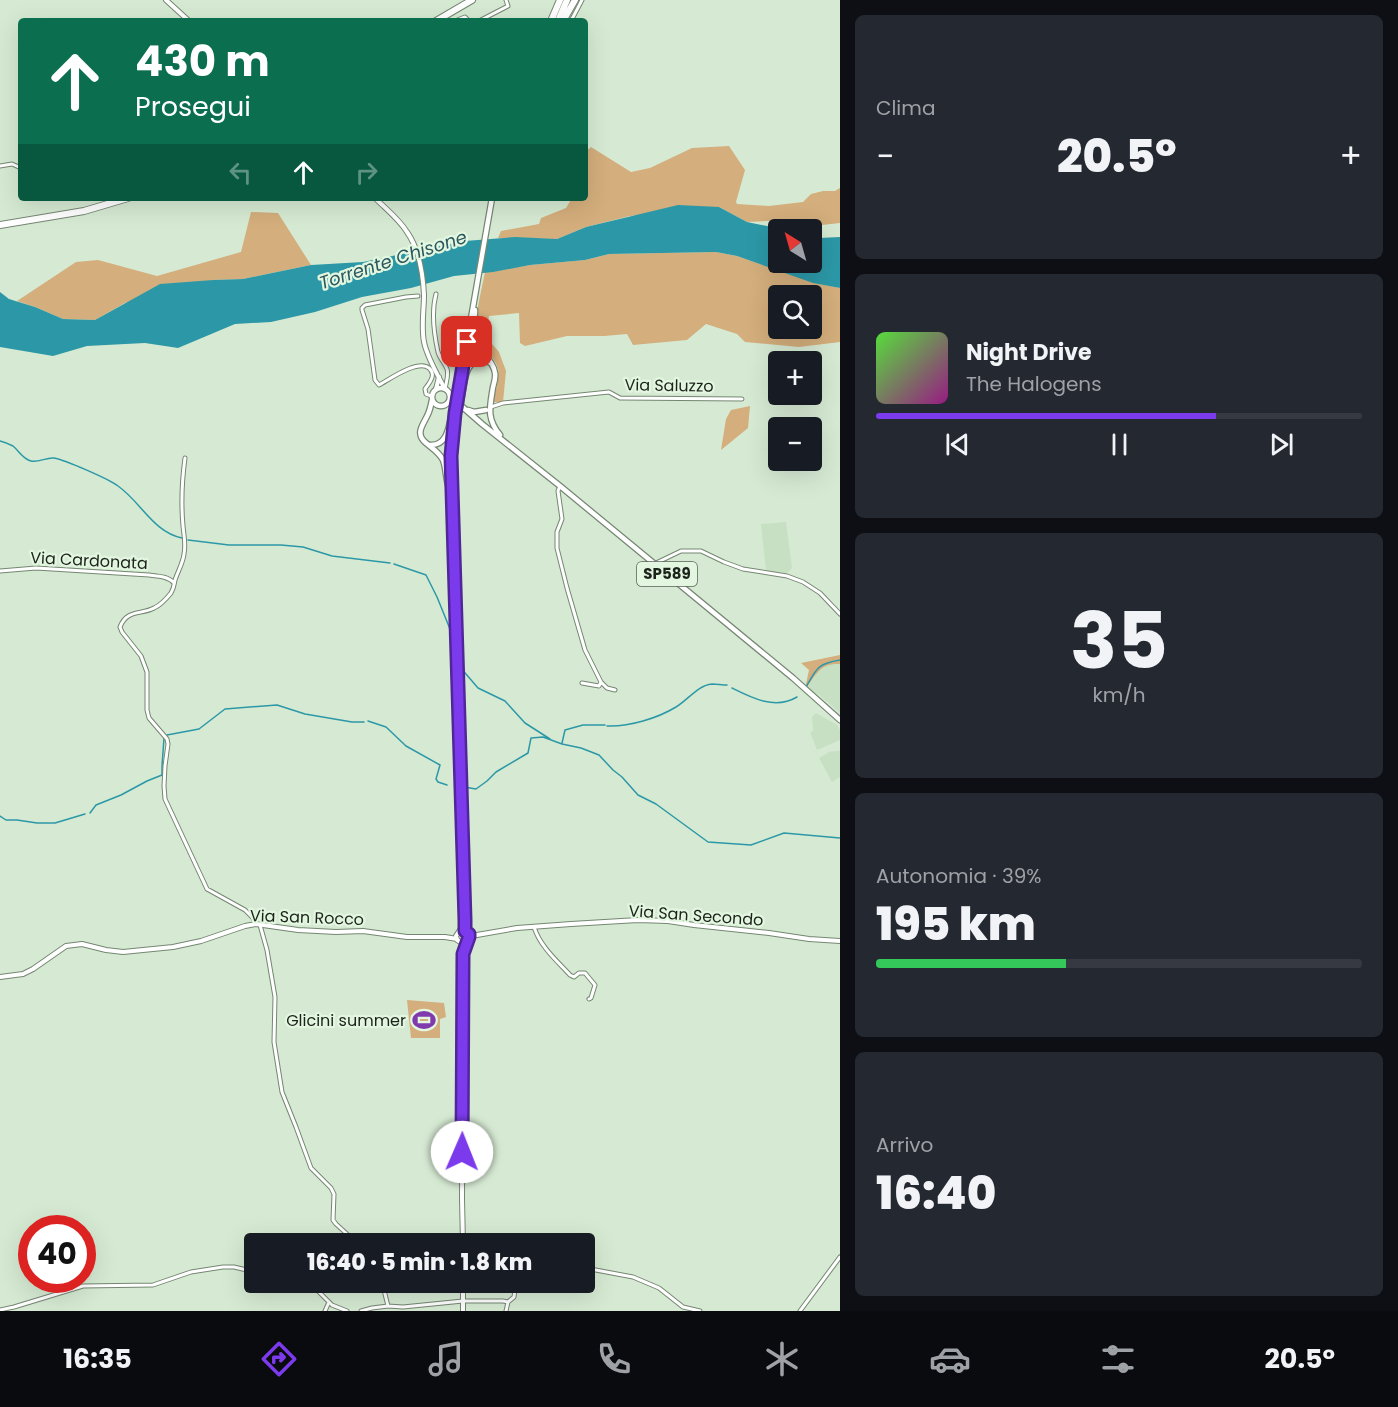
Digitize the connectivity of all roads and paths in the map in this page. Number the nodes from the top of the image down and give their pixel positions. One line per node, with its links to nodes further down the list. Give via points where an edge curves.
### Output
1 (166, 0): 8 (street)
2 (506, 0): 11 (street, via 508,6)
3 (560, 0): 12 (highway)
4 (567, 0): 13 (highway)
5 (575, 0): 14 (highway)
6 (582, 0): 15 (street)
7 (472, 1): 9 (highway); 10 (highway)
8 (186, 18)
9 (441, 18)
10 (446, 18)
11 (485, 18)
12 (552, 18)
13 (559, 18)
14 (565, 18)
15 (573, 18)
16 (0, 166): 17 (street)
17 (18, 167)
18 (108, 201): 22 (highway)
19 (118, 201): 22 (highway, via 84,211)
20 (378, 201): 27 (street, via 405,228 413,244 424,293 424,340)
21 (492, 201): 25 (main road)
22 (0, 223)
23 (436, 294): 29 (street, via 433,313 439,354 448,375)
24 (418, 296): 30 (street, via 362,308 375,380 379,385 422,365 433,375 425,389)
25 (475, 297): 26 (main road, via 474,338); 32 (main road)
26 (492, 364): 32 (main road, via 480,360 468,367); 35 (main road, via 496,375)
27 (439, 377): 28 (street); 29 (street)
28 (436, 389): 29 (main road); 30 (main road)
29 (445, 389): 32 (main road, SP589)
30 (432, 398): 34 (main road); 38 (main road)
31 (742, 399): 35 (street, Via Saluzzo, via 620,398 609,392 503,403)
32 (456, 400): 33 (main road); 33 (main road, via 450,399); 36 (main road, SP589); 37 (main road, bridge)
33 (446, 404): 34 (main road)
34 (440, 406): 38 (main road)
35 (488, 409): 36 (main road); 39 (main road); 40 (main road)
36 (467, 410): 40 (main road, SP589)
37 (456, 411): 41 (main road, via 444,440); 45 (main road, via 451,442)
38 (428, 414): 41 (main road, via 420,428)
39 (490, 417): 40 (main road); 42 (main road, SP589, via 500,436)
40 (482, 424): 42 (main road, SP589)
41 (427, 444): 45 (main road, via 439,454)
42 (515, 450): 44 (main road, SP589)
43 (185, 458): 48 (street, via 185,546)
44 (560, 486): 46 (main road, SP589); 50 (street, via 562,519 557,549 585,650)
45 (451, 492): 56 (street)
46 (654, 564): 49 (street, via 681,551 701,551 743,569 803,582); 53 (main road, SP589)
47 (0, 571): 48 (street, Via Cardonata, via 36,568 149,575)
48 (174, 583): 54 (street, via 160,604 128,616 120,627 141,656 147,672 149,718 168,744 165,799 197,869 207,889 244,910)
49 (840, 614)
50 (601, 682): 51 (street, via 599,686); 52 (street)
51 (582, 683)
52 (615, 690)
53 (840, 722)
54 (258, 925): 57 (street, Via San Rocco); 61 (street, Via San Rocco, via 173,947 123,952 82,944 66,946 23,974); 63 (street, via 267,950 275,997 274,1042 282,1092 310,1168 334,1194 333,1220)
55 (534, 927): 56 (street, Via San Secondo); 59 (street, Via San Secondo, via 668,921); 62 (street, via 537,937 570,975 585,973 591,978 595,985)
56 (464, 935): 57 (street, Via San Rocco); 58 (street); 58 (street, Via San Rocco, via 463,943); 60 (street)
57 (445, 937): 58 (street, Via San Rocco)
58 (458, 940): 60 (street)
59 (840, 941)
60 (463, 954): 64 (street)
61 (0, 977)
62 (588, 999)
63 (346, 1233)
64 (463, 1233)
65 (840, 1257): 83 (street)
66 (244, 1270): 76 (street, via 223,1267 191,1272 153,1285 83,1286)
67 (595, 1270): 82 (street, via 633,1277 658,1288 683,1307)
68 (321, 1293): 73 (street)
69 (385, 1293): 75 (street)
70 (463, 1293): 72 (street)
71 (515, 1293): 74 (street)
72 (463, 1301): 74 (street); 75 (street); 80 (street)
73 (330, 1302): 77 (street); 78 (street)
74 (508, 1302): 81 (street)
75 (388, 1305): 79 (street)
76 (0, 1310)
77 (325, 1311)
78 (346, 1311)
79 (361, 1311)
80 (463, 1311)
81 (506, 1311)
82 (700, 1311)
83 (800, 1311)

